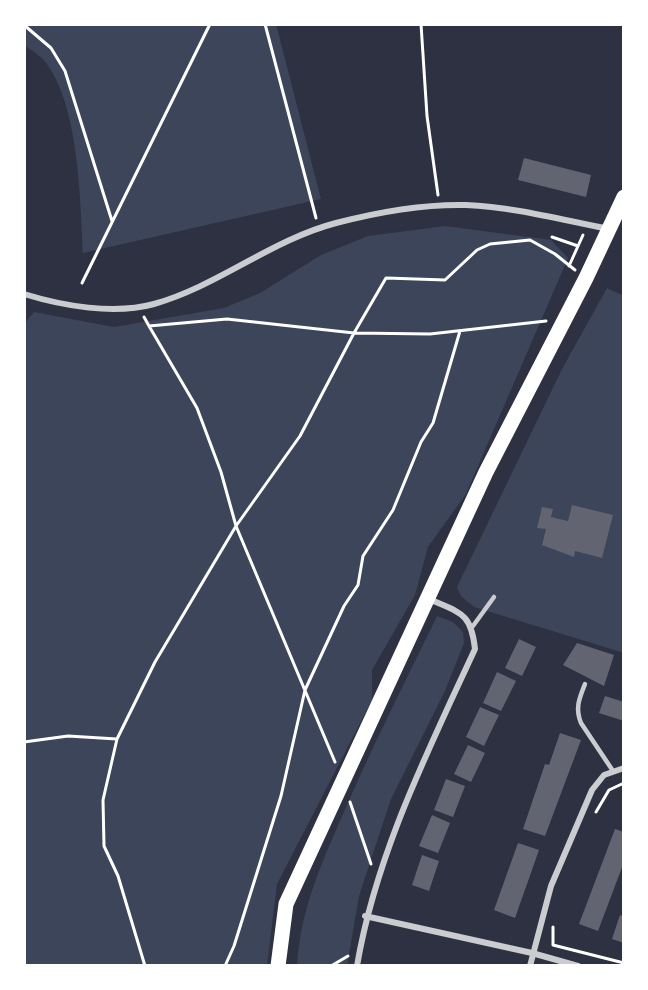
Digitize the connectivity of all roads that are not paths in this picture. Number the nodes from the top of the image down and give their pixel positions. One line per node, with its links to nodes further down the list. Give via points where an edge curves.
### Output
1 (624, 197): 2 (main road)
2 (610, 230): 3 (street, via 499,209 439,206 318,228 187,291 137,307 65,304); 5 (main road, via 486,472)
3 (24, 294)
4 (494, 597): 6 (lane)
5 (429, 599): 6 (street, via 461,614); 12 (main road, via 286,904)
6 (472, 626): 10 (street, via 475,649 406,799)
7 (585, 684): 9 (lane, via 576,705 578,714)
8 (624, 768): 9 (street)
9 (613, 771): 11 (street, via 597,782 566,848)
10 (365, 916): 11 (street); 13 (street)
11 (532, 953): 14 (street); 15 (street)
12 (278, 966)
13 (357, 966)
14 (530, 966)
15 (578, 966)

